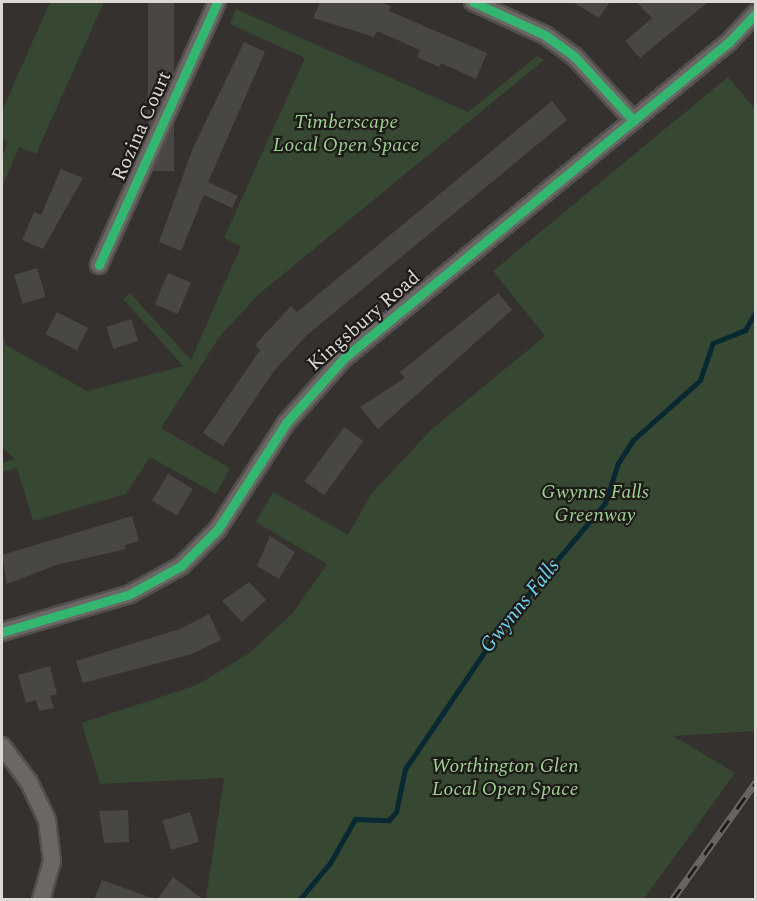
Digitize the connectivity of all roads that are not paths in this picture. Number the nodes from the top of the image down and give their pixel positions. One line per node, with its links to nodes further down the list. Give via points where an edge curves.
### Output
1 (217, 2): 5 (street, Rozina Court)
2 (473, 2): 4 (street, via 545,35 574,56)
3 (756, 14): 4 (street, Kingsbury Road)
4 (634, 121): 6 (street, Kingsbury Road, via 336,366 286,423 218,530 181,566 130,594)
5 (99, 265)
6 (2, 632)
7 (2, 746): 8 (street, via 29,782 46,820 52,861)
8 (41, 900)

